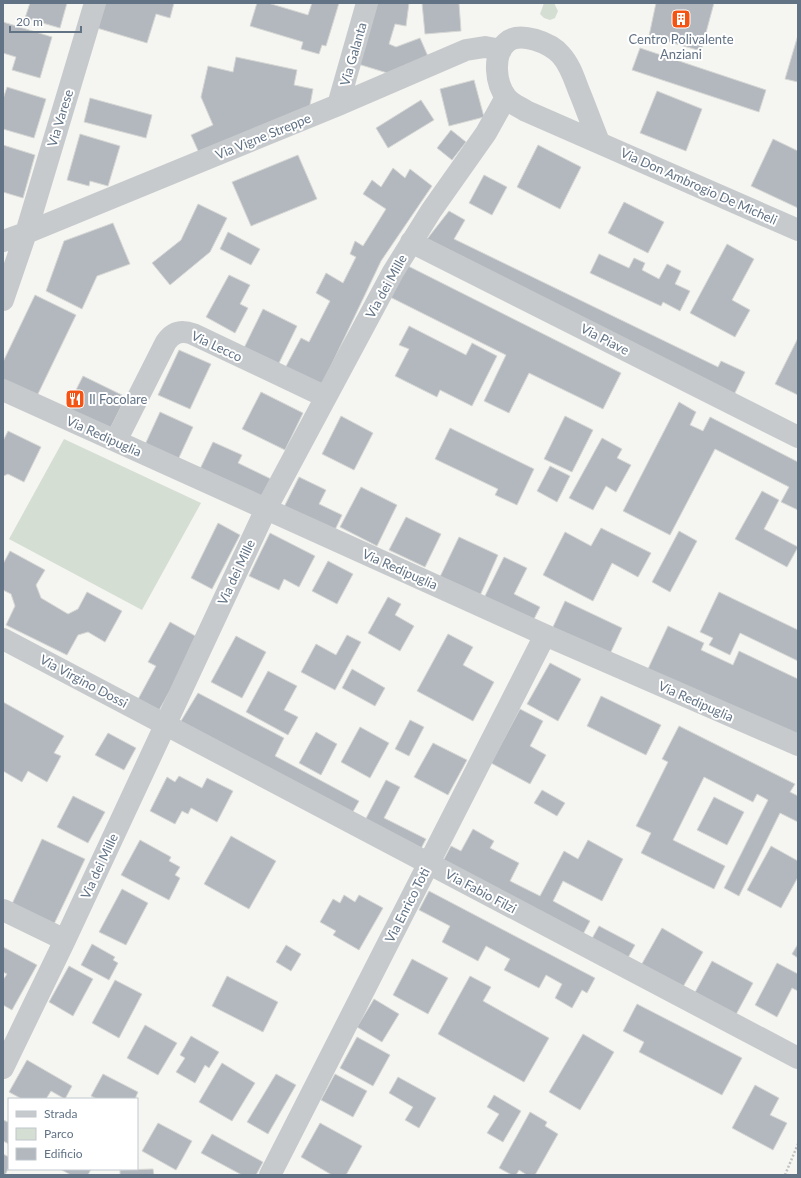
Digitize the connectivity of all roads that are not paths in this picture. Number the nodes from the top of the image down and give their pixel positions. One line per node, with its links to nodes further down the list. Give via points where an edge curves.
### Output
1 (95, 3): 8 (street, Via Varese)
2 (368, 3): 5 (street, Via Galanta)
3 (501, 50): 4 (street, via 497,68 499,82); 5 (street, Via Vigne Streppe, via 485,47 466,50); 6 (street, via 509,40 529,38 544,42 560,53 570,70)
4 (506, 97): 6 (street, Via Don Ambrogio De Micheli, via 526,111); 10 (street, Via dei Mille, via 486,133)
5 (338, 105): 8 (street, Via Vigne Streppe)
6 (599, 142): 7 (street, Via Don Ambrogio De Micheli)
7 (798, 230)
8 (26, 233): 9 (street, Via Vigne Streppe); 11 (street, Via Varese)
9 (3, 241)
10 (411, 242): 13 (street, Via dei Mille); 14 (street, Via Piave)
11 (3, 300)
12 (3, 390): 15 (street, Via Redipuglia)
13 (326, 397): 15 (street, Via Lecco, via 193,334 178,332 166,342); 16 (street, Via dei Mille)
14 (798, 437)
15 (116, 441): 16 (street, Via Redipuglia)
16 (266, 509): 17 (street, Via Redipuglia); 19 (street, Via dei Mille)
17 (545, 635): 20 (street, Via Redipuglia); 21 (street, Via Enrico Toti)
18 (3, 639): 19 (street, Via Virgino Dossi)
19 (165, 724): 21 (street, Via Fabio Filzi); 23 (street, Via dei Mille)
20 (798, 745)
21 (429, 863): 24 (street, Via Fabio Filzi); 26 (street, Via Enrico Toti)
22 (3, 910): 23 (street)
23 (65, 940): 25 (street, Via dei Mille)
24 (798, 1058)
25 (3, 1068)
26 (270, 1175)

